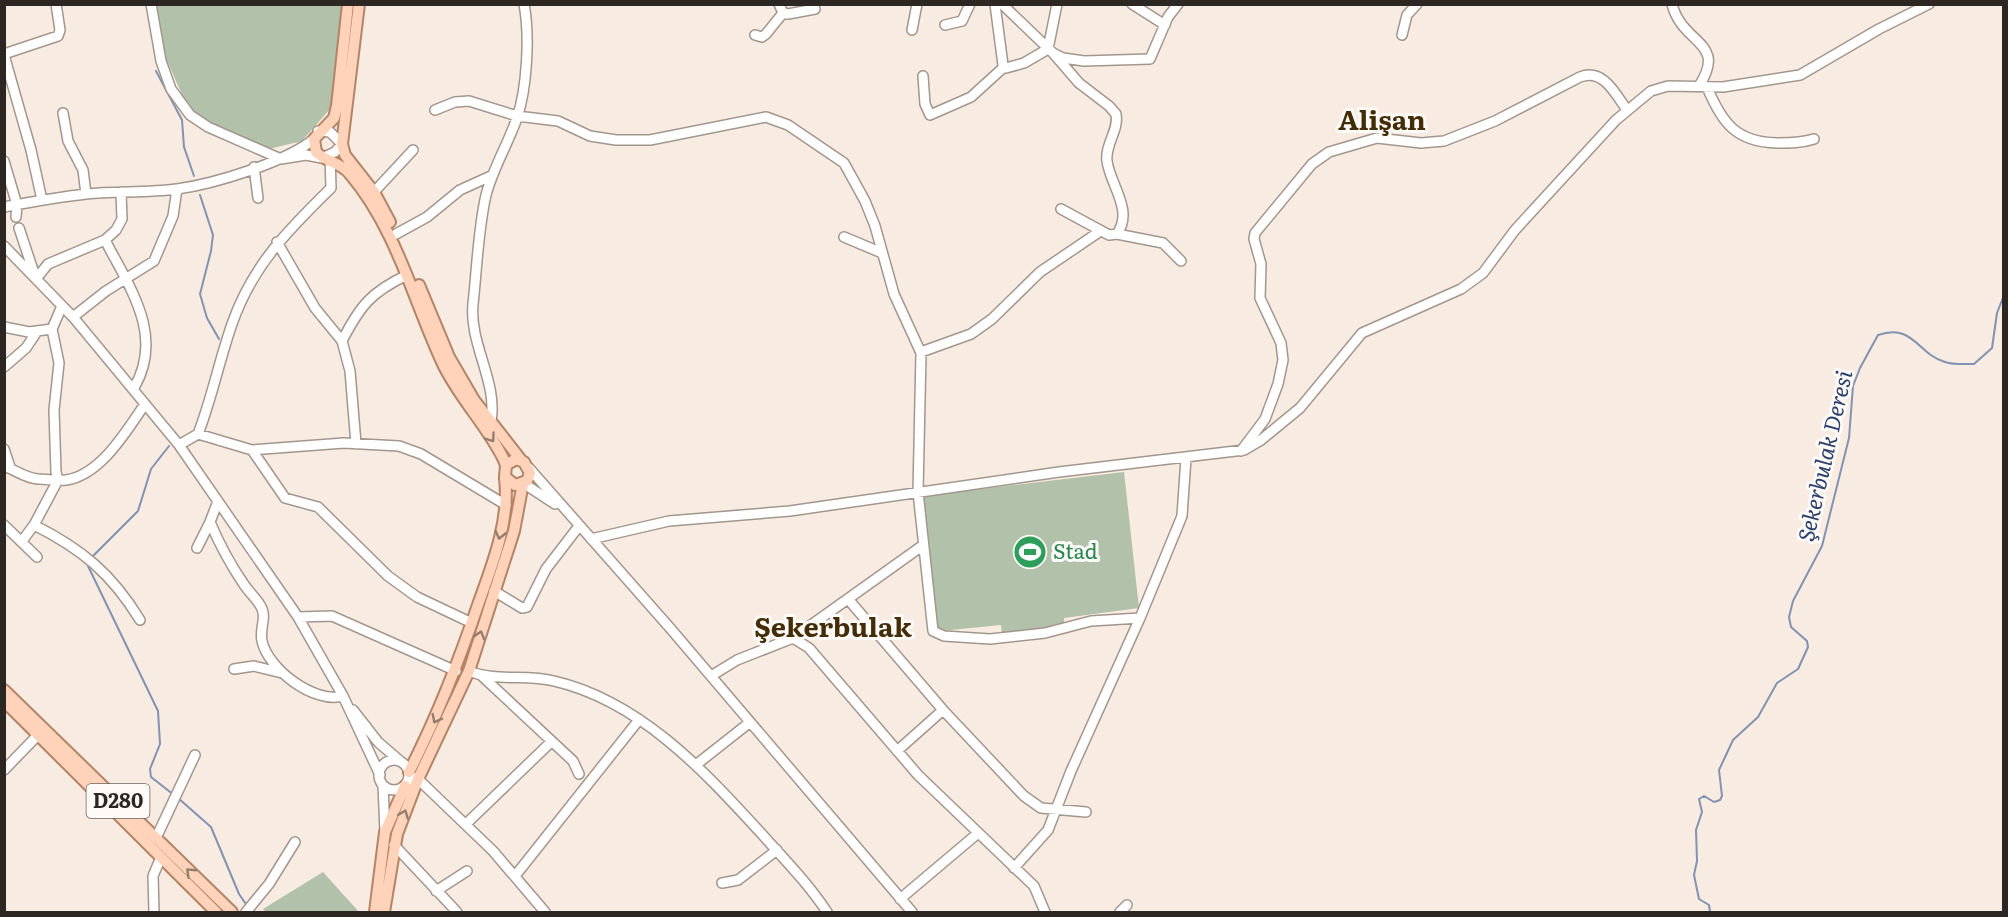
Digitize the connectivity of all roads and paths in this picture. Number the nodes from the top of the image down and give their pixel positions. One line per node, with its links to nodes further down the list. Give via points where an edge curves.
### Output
1 (56, 4): 24 (street, via 58,36)
2 (151, 4): 37 (street, via 161,61 177,101 208,127)
3 (348, 4): 32 (main road, via 337,106 334,118)
4 (359, 4): 34 (main road)
5 (524, 4): 31 (street, via 527,34)
6 (917, 4): 20 (street)
7 (970, 4): 18 (street, via 962,21)
8 (995, 4): 25 (street)
9 (1002, 4): 23 (street)
10 (1057, 4): 23 (street)
11 (1132, 4): 19 (street)
12 (1178, 4): 19 (street)
13 (1417, 4): 21 (street, via 1407,15)
14 (1672, 4): 27 (street, via 1681,26 1701,43 1708,56 1709,70)
15 (1929, 4): 27 (street, via 1800,75)
16 (781, 9): 17 (street); 22 (street, via 766,34)
17 (815, 9)
18 (945, 25)
19 (1165, 25): 23 (street, via 1154,56 1146,60 1073,60)
20 (912, 30)
21 (1402, 34)
22 (755, 35)
23 (1051, 51): 25 (street); 54 (street, via 1079,83 1116,114 1106,155 1122,211)
24 (4, 55): 46 (street)
25 (1004, 67): 26 (street, via 971,97 930,115)
26 (923, 76)
27 (1703, 87): 29 (street, via 1660,87); 33 (street, via 1724,120 1752,142 1799,143)
28 (435, 110): 31 (street, via 469,101)
29 (1627, 110): 80 (street, via 1515,230 1476,279 1362,333 1300,408 1261,440); 80 (street, via 1613,89 1592,74 1444,141 1421,143 1377,138 1319,157 1255,233 1261,264 1260,298 1281,343 1283,360 1265,419)
30 (63, 113): 44 (street, via 68,141 83,170)
31 (518, 116): 40 (street); 59 (street, via 558,121 604,139 635,141 766,117 777,120 820,144 844,163 865,201)
32 (316, 135): 34 (street, via 330,132); 36 (main road, via 316,152); 37 (street, via 299,151)
33 (1814, 139)
34 (342, 144): 36 (street); 43 (main road, via 345,155)
35 (413, 150): 43 (street)
36 (328, 158): 37 (street); 57 (street, via 331,188); 61 (main road, via 348,171 367,196)
37 (281, 159): 39 (street)
38 (4, 160): 47 (street)
39 (254, 167): 41 (street); 45 (street)
40 (493, 175): 53 (street, via 460,190 427,217); 74 (street, via 486,197 473,307 474,330 492,401)
41 (177, 189): 42 (street); 63 (street, via 173,216 159,256)
42 (121, 192): 44 (street); 56 (street, via 122,222)
43 (374, 192): 53 (main road)
44 (86, 194): 46 (street)
45 (258, 198)
46 (42, 200): 47 (street)
47 (17, 205): 48 (street); 50 (street)
48 (4, 208): 50 (street)
49 (1061, 209): 52 (street)
50 (16, 217): 51 (street)
51 (19, 228): 58 (street, via 15,240); 62 (street)
52 (1099, 232): 54 (street); 70 (street, via 1040,272 971,334)
53 (396, 234): 74 (main road, via 449,357)
54 (1117, 234): 60 (street, via 1163,243)
55 (844, 237): 59 (street)
56 (105, 240): 62 (street, via 48,264); 63 (street)
57 (277, 243): 69 (street, via 315,308); 75 (street, via 232,322)
58 (4, 246): 62 (street)
59 (882, 253): 70 (street, via 894,294)
60 (1181, 261)
61 (407, 275): 69 (street, via 367,300); 83 (main road, one-way to 83, via 454,386)
62 (36, 280): 64 (street)
63 (126, 281): 65 (street); 72 (street, via 146,328 144,361)
64 (62, 306): 65 (street); 67 (street)
65 (73, 317): 72 (street)
66 (4, 327): 68 (street)
67 (52, 329): 68 (street); 87 (street, via 58,363 54,410)
68 (36, 333): 71 (street)
69 (342, 341): 76 (street, via 350,371)
70 (921, 352): 89 (street)
71 (4, 367)
72 (134, 388): 73 (street)
73 (146, 404): 77 (street); 87 (street, via 95,465 72,478)
74 (491, 421): 82 (main road)
75 (198, 434): 77 (street); 79 (street)
76 (356, 444): 79 (street); 90 (street, via 399,446 421,454)
77 (178, 445): 91 (street)
78 (4, 449): 84 (street)
79 (252, 450): 107 (street, via 285,498 318,507 388,576 417,597)
80 (1240, 451): 81 (street)
81 (1186, 458): 89 (street); 105 (street, via 1182,516)
82 (521, 460): 83 (main road); 85 (main road)
83 (506, 465): 86 (main road)
84 (7, 467): 87 (street, via 27,478)
85 (529, 468): 88 (main road, via 529,477); 94 (street)
86 (505, 477): 88 (main road, via 515,485); 90 (street, via 498,491); 92 (main road)
87 (58, 480): 96 (street)
88 (523, 483): 94 (street); 102 (main road, via 514,531)
89 (918, 492): 97 (street, via 790,511 669,521); 99 (street)
90 (486, 494): 92 (street)
91 (218, 501): 93 (street); 104 (street)
92 (506, 505): 107 (main road, one-way to 107, via 499,543)
93 (210, 522): 100 (street); 112 (street, via 225,554 263,610 262,643)
94 (576, 523): 97 (street); 102 (street, via 526,607)
95 (4, 525): 98 (street)
96 (34, 525): 98 (street); 106 (street, via 67,542 114,581)
97 (591, 539): 114 (street)
98 (22, 541): 101 (street)
99 (922, 546): 103 (street); 105 (street, via 931,624 937,634 990,639 1045,633 1091,621)
100 (197, 548)
101 (37, 557)
102 (494, 591): 111 (main road, one-way to 102)
103 (848, 599): 108 (street); 118 (street)
104 (298, 617): 110 (street, via 332,616); 116 (street)
105 (1140, 618): 131 (street)
106 (140, 620)
107 (472, 623): 110 (main road)
108 (793, 638): 114 (street, via 737,660); 123 (street, via 817,656)
109 (234, 669): 112 (street, via 254,666)
110 (456, 670): 129 (main road, one-way to 129)
111 (469, 671): 113 (street); 129 (main road)
112 (282, 673): 116 (street, via 326,696)
113 (482, 676): 119 (street, via 554,681 617,706); 122 (street)
114 (711, 676): 120 (street)
115 (4, 690): 136 (main road, D280)
116 (343, 696): 125 (street, via 378,742); 130 (street)
117 (4, 701): 121 (main road, D280)
118 (943, 710): 123 (street); 131 (street, via 1023,796 1041,808)
119 (638, 721): 126 (street); 143 (street)
120 (749, 723): 126 (street); 146 (street)
121 (38, 735): 127 (street); 140 (main road, D280)
122 (551, 742): 128 (street, via 573,761); 133 (street)
123 (897, 750): 135 (street)
124 (195, 755): 136 (street)
125 (400, 761): 129 (street); 130 (street, via 386,763)
126 (697, 764): 139 (street)
127 (4, 770)
128 (579, 774)
129 (410, 778): 130 (street, via 396,790); 133 (street); 134 (main road); 138 (main road, one-way to 129)
130 (381, 780): 134 (street)
131 (1055, 811): 132 (street); 141 (street, via 1048,830)
132 (1086, 812)
133 (466, 824): 143 (street)
134 (385, 832): 151 (main road)
135 (977, 834): 141 (street); 146 (street)
136 (156, 838): 150 (main road, D280, one-way to 136)
137 (295, 842): 147 (street)
138 (394, 845): 145 (street); 152 (main road)
139 (777, 850): 144 (street, via 738,880); 155 (street, via 801,875)
140 (161, 857): 148 (street, via 153,876); 149 (main road, D280)
141 (1014, 868): 157 (street, via 1034,886)
142 (467, 871): 145 (street)
143 (515, 876): 154 (street)
144 (722, 883)
145 (436, 891): 153 (street)
146 (900, 899): 156 (street)
147 (249, 909)
148 (154, 912)
149 (216, 912)
150 (232, 912)
151 (375, 912)
152 (384, 912)
153 (457, 912)
154 (545, 912)
155 (826, 912)
156 (912, 912)
157 (1045, 912)

